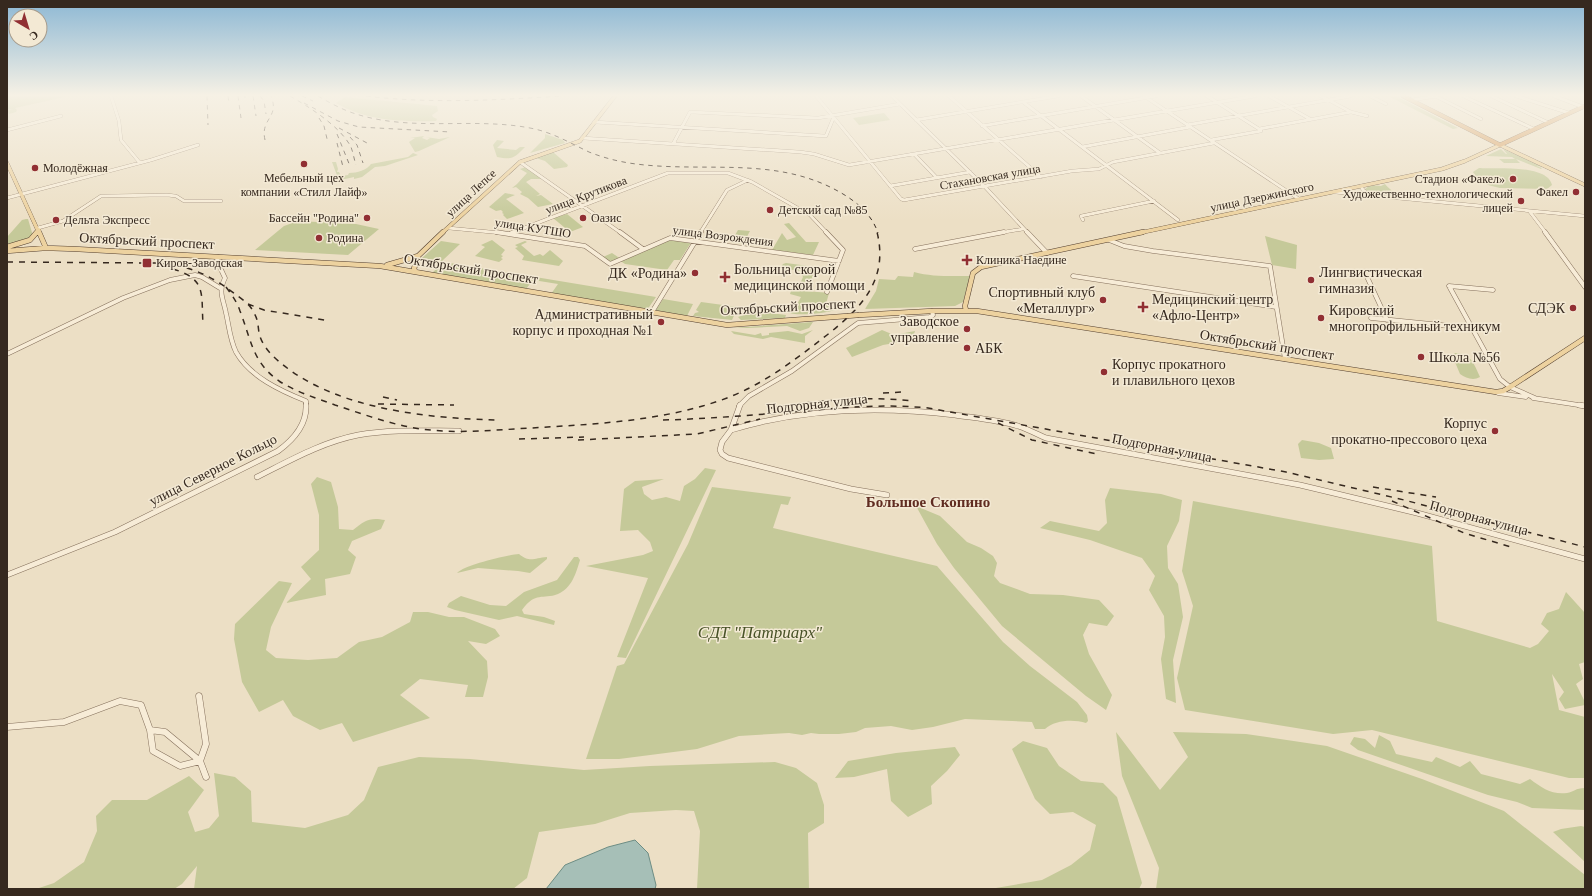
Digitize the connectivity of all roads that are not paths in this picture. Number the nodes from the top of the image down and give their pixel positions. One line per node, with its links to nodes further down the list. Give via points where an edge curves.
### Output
1 (121, 138): 28 (street)
2 (582, 138): 18 (street); 25 (main road, улица Лепсе, via 577,143)
3 (676, 138): 18 (street)
4 (851, 138): 26 (street)
5 (934, 138): 22 (street)
6 (996, 138): 15 (street)
7 (1012, 138): 15 (street)
8 (1069, 138): 21 (street)
9 (1133, 138): 21 (street)
10 (1138, 138): 23 (street)
11 (1207, 138): 16 (street)
12 (1224, 138): 16 (street)
13 (1486, 138): 19 (highway)
14 (1515, 138): 19 (highway, улица Дзержинского)
15 (999, 140): 22 (street); 31 (street)
16 (1210, 140): 17 (street)
17 (1214, 143): 23 (street, Стахановская улица); 42 (street)
18 (673, 144): 26 (street, via 808,153 846,165)
19 (1500, 145): 34 (main road); 36 (main road, улица Дзержинского, via 1450,167)
20 (198, 146): 28 (street)
21 (1082, 147): 29 (street)
22 (946, 149): 24 (street); 30 (street)
23 (1160, 153): 29 (street, Стахановская улица, via 1113,162)
24 (914, 154): 26 (street); 32 (street)
25 (520, 162): 45 (street); 50 (main road, улица Лепсе)
26 (870, 162): 35 (street)
27 (7, 163): 39 (main road)
28 (140, 163): 39 (street)
29 (1108, 166): 31 (street, Стахановская улица); 43 (street)
30 (970, 172): 32 (street); 37 (street)
31 (1041, 177): 37 (street, Стахановская улица)
32 (937, 178): 35 (street)
33 (748, 180): 45 (street, улица Крутикова, via 728,173 668,173); 55 (street, via 727,190); 65 (street, via 810,215 843,250)
34 (1585, 185)
35 (890, 186): 37 (street, Стахановская улица, via 900,198 909,200)
36 (1361, 186): 38 (main road, улица Дзержинского); 40 (street)
37 (985, 187): 51 (street)
38 (1334, 192): 40 (street); 42 (main road, улица Дзержинского)
39 (22, 194): 41 (street); 52 (main road)
40 (1371, 196): 46 (street)
41 (7, 198)
42 (1299, 199): 54 (main road, улица Дзержинского)
43 (1154, 201): 48 (street, via 1081,216); 49 (street)
44 (221, 202): 52 (street, via 184,200 167,195 101,196 63,221)
45 (583, 206): 53 (street, улица Крутикова); 58 (street)
46 (1530, 212): 47 (street); 73 (street)
47 (1585, 216)
48 (1083, 220)
49 (1178, 220)
50 (448, 228): 53 (street, улица КУТШО); 62 (main road, улица Лепсе)
51 (1023, 228): 59 (street); 61 (street)
52 (38, 229): 56 (main road, via 30,240); 57 (main road)
53 (510, 234): 67 (street, улица КУТШО, via 585,246)
54 (1109, 240): 61 (main road, улица Дзержинского); 77 (street, via 1124,246 1153,251 1270,266)
55 (696, 241): 58 (street, улица Возрождения, via 670,238); 65 (street, улица Возрождения); 80 (street)
56 (7, 247)
57 (46, 248): 60 (main road, Октябрьский проспект); 63 (main road, Октябрьский проспект)
58 (643, 249): 67 (street, улица Возрождения)
59 (915, 250)
60 (7, 251)
61 (1047, 253): 78 (main road, улица Дзержинского, via 977,269 973,273)
62 (418, 256): 64 (main road, улица Лепсе); 66 (main road)
63 (218, 257): 68 (main road, Октябрьский проспект); 74 (street, улица Северное Кольцо, via 217,261 225,278)
64 (405, 261): 68 (main road, улица Лепсе); 69 (main road, via 399,266)
65 (839, 261): 76 (street)
66 (417, 262): 69 (main road, via 412,267); 70 (main road)
67 (610, 264)
68 (380, 266): 69 (main road, Октябрьский проспект)
69 (401, 269): 70 (main road, Октябрьский проспект)
70 (415, 271): 80 (main road, Октябрьский проспект)
71 (1073, 276): 77 (street)
72 (1368, 279): 82 (street)
73 (1585, 287)
74 (220, 288): 85 (street, via 195,275 170,280 123,298); 96 (street, улица Северное Кольцо, via 231,340 240,358 274,387 306,401 306,410 295,438 278,451 115,532)
75 (1493, 290): 83 (street, via 1449,286)
76 (827, 292)
77 (1276, 306): 86 (street)
78 (966, 310): 79 (main road, Октябрьский проспект); 86 (main road, Октябрьский проспект)
79 (932, 311): 80 (main road, Октябрьский проспект, bridge, via 727,325); 91 (street, via 930,317 858,323 792,371 749,396 738,407)
80 (652, 312)
81 (1371, 318): 82 (street)
82 (1387, 320): 83 (street)
83 (1471, 328): 87 (street, via 1500,379)
84 (1585, 338): 87 (main road, Октябрьский проспект)
85 (7, 354)
86 (1285, 360): 88 (main road, Октябрьский проспект)
87 (1510, 387): 88 (main road, Октябрьский проспект); 89 (street)
88 (1496, 392): 89 (street)
89 (1535, 398): 90 (street)
90 (1585, 406)
91 (731, 430): 94 (street, via 720,448 722,454 728,458 851,489); 95 (street, Подгорная улица, via 764,420 857,409 890,409 970,417 1017,426 1046,438 1307,487 1417,513)
92 (459, 431): 93 (street, via 383,432 351,437 309,451)
93 (257, 477)
94 (887, 495)
95 (1585, 559)
96 (7, 575)
97 (200, 696): 100 (street, via 206,744)
98 (7, 727): 99 (street, via 64,722 120,701 141,704)
99 (150, 730): 100 (street, via 165,732); 100 (street, via 153,751 180,766)
100 (200, 761): 101 (street)
101 (206, 777)

